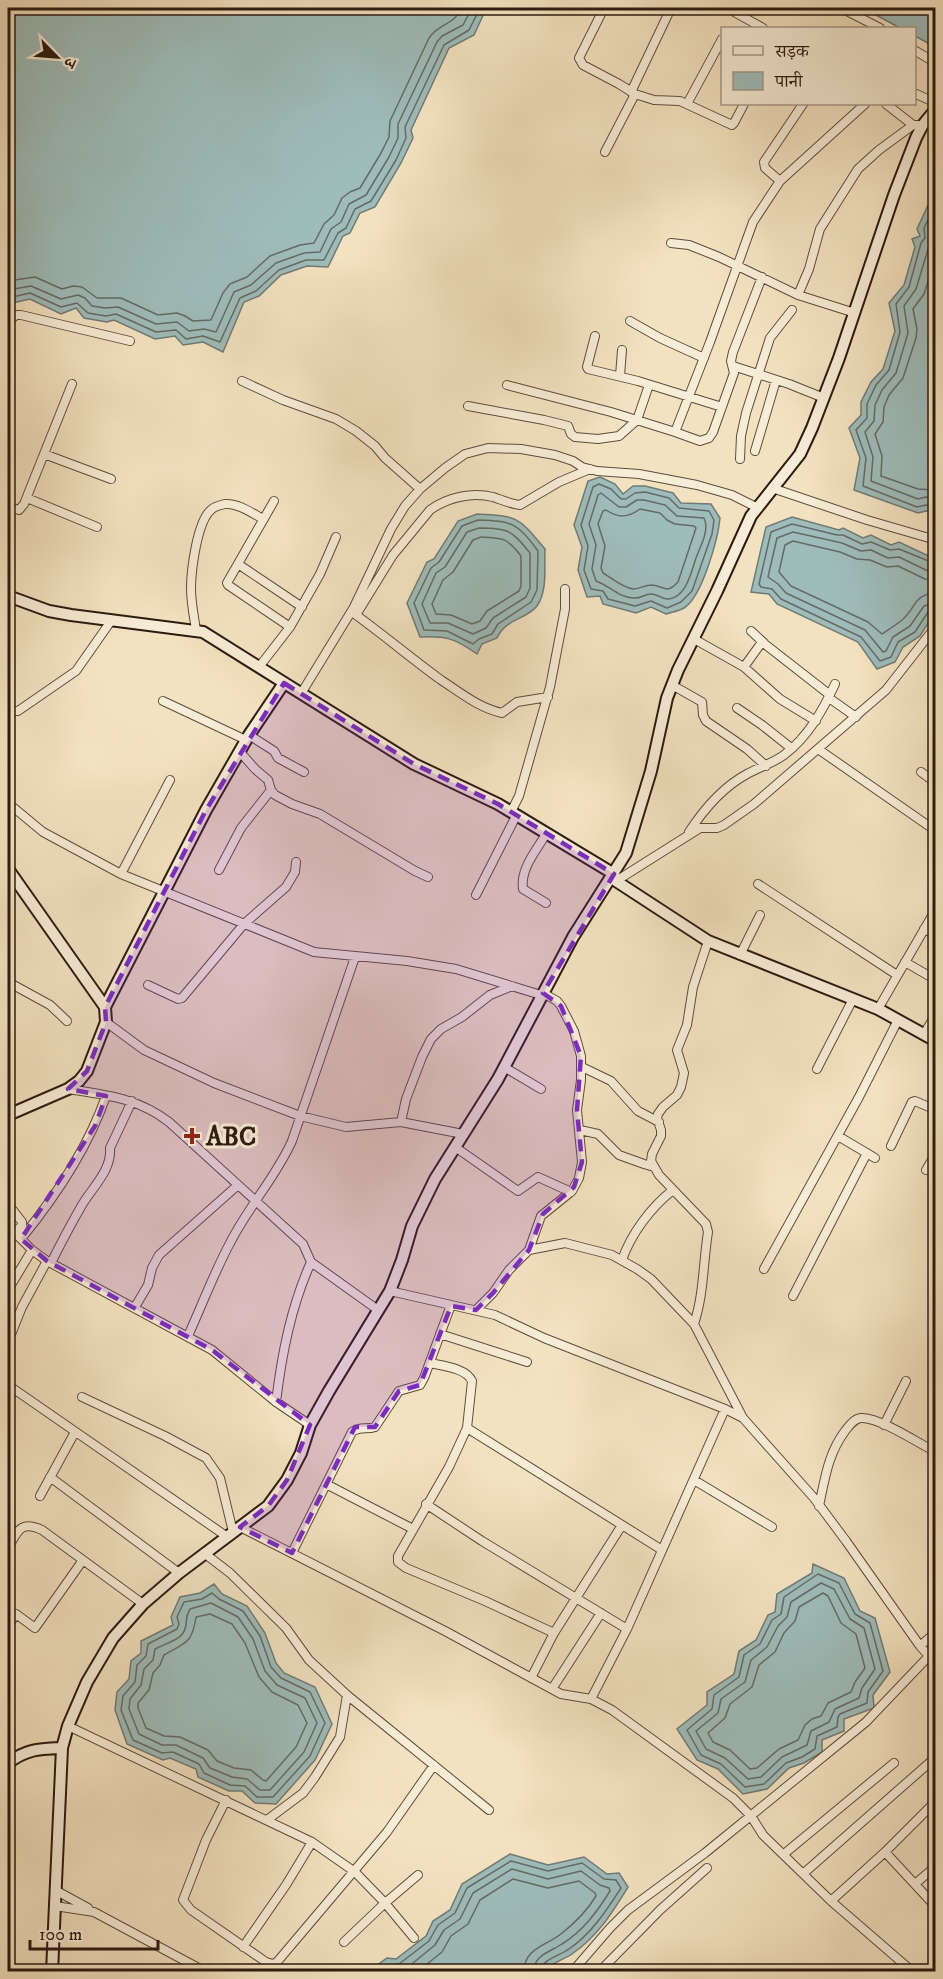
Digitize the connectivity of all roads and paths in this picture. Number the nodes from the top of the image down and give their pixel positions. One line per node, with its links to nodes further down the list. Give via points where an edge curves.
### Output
1 (604, 8): 10 (street, via 579,58 583,65)
2 (671, 8): 10 (street)
3 (727, 8): 5 (street)
4 (841, 8): 6 (street)
5 (760, 27)
6 (878, 27)
7 (721, 43): 13 (street)
8 (916, 51): 9 (street)
9 (936, 63)
10 (633, 93): 13 (street); 20 (street)
11 (916, 93): 12 (street)
12 (936, 103)
13 (687, 104): 14 (street, via 733,125)
14 (743, 105)
15 (802, 105): 21 (street, via 764,162 765,168)
16 (864, 105): 21 (street)
17 (888, 105): 19 (street)
18 (936, 109): 19 (street)
19 (918, 125): 25 (street, via 879,150 845,187 820,229); 27 (street)
20 (605, 152)
21 (780, 181): 23 (street, via 753,222)
22 (671, 243): 23 (street, via 689,245)
23 (738, 267): 24 (street); 33 (street)
24 (762, 277): 25 (street); 34 (street, via 733,352)
25 (798, 296): 27 (street)
26 (792, 310): 35 (street, via 770,339)
27 (855, 313): 43 (street)
28 (630, 321): 33 (street)
29 (8, 322): 31 (street, via 21,315)
30 (595, 336): 36 (street, via 588,369)
31 (130, 341)
32 (622, 350): 36 (street)
33 (704, 358): 42 (street)
34 (733, 366): 35 (street); 45 (street)
35 (760, 374): 37 (street); 50 (street, via 746,413)
36 (620, 376): 41 (street)
37 (776, 380): 43 (street); 48 (street)
38 (242, 381): 54 (street, via 356,431)
39 (72, 384): 49 (street)
40 (507, 385): 46 (street)
41 (649, 385): 42 (street); 46 (street)
42 (689, 397): 45 (street); 47 (street)
43 (824, 398): 53 (street, via 800,454)
44 (468, 406): 46 (street, via 568,426 571,434 585,438 619,436)
45 (722, 407): 47 (street, via 713,432 705,441)
46 (637, 420): 47 (street)
47 (675, 432)
48 (755, 451)
49 (44, 454): 52 (street); 55 (street)
50 (740, 459)
51 (590, 469): 54 (street, via 555,455 488,448 465,454); 58 (street, via 697,485); 67 (street, via 520,505 475,495 437,505 393,555)
52 (111, 479)
53 (772, 488): 58 (street); 62 (street)
54 (420, 489): 67 (street, via 391,529)
55 (27, 498): 57 (street, via 19,510); 60 (street)
56 (274, 501): 59 (street)
57 (8, 507)
58 (758, 508): 73 (street)
59 (263, 519): 63 (street); 71 (street, via 223,504 205,518 192,576)
60 (97, 527)
61 (336, 537): 66 (street)
62 (936, 540)
63 (238, 564): 66 (street); 70 (street, via 228,585)
64 (565, 589): 82 (street, via 565,609)
65 (8, 596): 68 (street, via 49,611)
66 (302, 607): 70 (street)
67 (355, 611): 80 (street); 82 (street, via 422,666 481,706 502,713 517,702)
68 (111, 621): 71 (street); 85 (street, via 76,671 18,711)
69 (936, 626): 86 (street, via 886,690)
70 (290, 627): 75 (street)
71 (196, 630): 75 (street)
72 (751, 632): 74 (street)
73 (694, 639): 76 (street); 79 (street)
74 (764, 643): 76 (street); 81 (street)
75 (259, 667): 77 (street)
76 (744, 667): 87 (street, via 780,699)
77 (284, 683): 80 (street); 88 (street)
78 (835, 684): 81 (street)
79 (672, 685): 92 (street, via 702,702 706,721); 108 (street, via 634,830)
80 (302, 692): 99 (street, via 414,764)
81 (829, 696): 86 (street); 87 (street)
82 (548, 697): 99 (street)
83 (163, 701): 88 (street)
84 (737, 708): 89 (street)
85 (8, 711)
86 (856, 717): 90 (street)
87 (816, 721): 89 (street)
88 (247, 738): 91 (street); 93 (street)
89 (790, 748): 92 (street)
90 (818, 750): 100 (street); 102 (street, via 724,825 700,828)
91 (240, 752): 97 (street, via 268,780); 110 (street)
92 (766, 766): 102 (street, via 722,793 703,810)
93 (304, 772)
94 (921, 772): 96 (street)
95 (170, 780): 106 (street)
96 (936, 783)
97 (271, 790): 105 (street, via 242,828); 107 (street)
98 (8, 803): 106 (street, via 43,832)
99 (514, 814): 101 (street); 111 (street)
100 (935, 831)
101 (546, 834): 108 (street); 112 (street, via 522,882 523,890)
102 (687, 836): 108 (street)
103 (296, 862): 115 (street, via 286,887)
104 (8, 869): 129 (street)
105 (219, 870)
106 (121, 874): 110 (street)
107 (428, 877)
108 (615, 878): 118 (street); 127 (street, via 590,909)
109 (758, 884): 122 (street)
110 (165, 893): 115 (street); 129 (street)
111 (476, 895)
112 (546, 903)
113 (936, 909): 116 (street)
114 (760, 915): 119 (street)
115 (244, 924): 120 (street, via 314,952); 125 (street, via 182,998)
116 (924, 929): 117 (street); 121 (street)
117 (936, 935)
118 (708, 941): 119 (street); 148 (street, via 677,1050 684,1073 681,1087 658,1114)
119 (741, 955): 128 (street)
120 (355, 957): 126 (street, via 456,969); 146 (street)
121 (905, 962): 122 (street); 123 (street)
122 (897, 975): 130 (street)
123 (936, 980)
124 (8, 982): 133 (street, via 50,1005)
125 (148, 985)
126 (512, 986): 127 (street); 147 (street, via 490,995 431,1039)
127 (542, 994): 137 (street); 138 (street, via 557,1001 567,1015 579,1045)
128 (853, 999): 130 (street); 139 (street)
129 (105, 1007): 134 (street)
130 (878, 1009): 132 (street)
131 (936, 1014): 135 (street)
132 (898, 1020): 135 (street); 151 (street)
133 (67, 1021)
134 (106, 1022): 140 (street, via 87,1071); 146 (street, via 144,1050 213,1083)
135 (924, 1034): 136 (street)
136 (936, 1041)
137 (504, 1067): 141 (street); 150 (street)
138 (582, 1067): 148 (street, via 611,1082 638,1111); 149 (street)
139 (817, 1069)
140 (68, 1089): 142 (street); 145 (street)
141 (541, 1089)
142 (106, 1095): 143 (street); 164 (street, via 85,1146 38,1219)
143 (132, 1101): 159 (street, via 154,1110); 169 (street, via 110,1148 108,1164)
144 (936, 1110): 152 (street, via 912,1102)
145 (8, 1115)
146 (300, 1116): 147 (street, via 346,1127); 162 (street, via 281,1165)
147 (400, 1122): 150 (street)
148 (659, 1122): 157 (street, via 661,1136 651,1161)
149 (579, 1130): 157 (street, via 598,1134 620,1155); 161 (street, via 582,1162)
150 (463, 1134): 153 (street)
151 (838, 1136): 154 (street); 171 (street)
152 (891, 1146)
153 (455, 1147): 161 (street, via 518,1191 538,1177); 173 (street, via 422,1202)
154 (867, 1153): 156 (street); 174 (street)
155 (936, 1153): 158 (street)
156 (875, 1158)
157 (654, 1167): 160 (street)
158 (926, 1170)
159 (238, 1185): 162 (street); 176 (street, via 159,1255)
160 (673, 1190): 168 (street, via 642,1224); 179 (street, via 706,1224 708,1232 700,1307)
161 (571, 1192): 167 (street, via 541,1216)
162 (255, 1201): 170 (street, via 303,1244); 181 (street, via 230,1244)
163 (8, 1204): 164 (street, via 22,1222)
164 (18, 1236): 165 (street); 166 (street)
165 (8, 1242)
166 (32, 1250): 169 (street); 172 (street)
167 (530, 1250): 168 (street, via 565,1243); 178 (street)
168 (622, 1260): 179 (street, via 651,1279)
169 (49, 1262): 176 (street); 182 (street, via 22,1307)
170 (311, 1262): 177 (street); 188 (street, via 291,1317)
171 (764, 1269)
172 (8, 1290)
173 (390, 1291): 175 (street); 177 (street)
174 (792, 1296)
175 (451, 1305): 178 (street); 180 (street)
176 (135, 1307): 181 (street)
177 (378, 1310): 191 (street)
178 (476, 1310): 189 (street)
179 (694, 1324): 190 (street)
180 (440, 1334): 183 (street); 184 (street)
181 (188, 1336): 188 (street, via 212,1350)
182 (8, 1342)
183 (527, 1362)
184 (430, 1363): 193 (street, via 470,1376); 198 (street, via 420,1385 399,1391 375,1427 352,1432)
185 (906, 1381): 192 (street)
186 (8, 1385): 194 (street)
187 (82, 1397): 205 (street, via 206,1458 220,1478)
188 (276, 1402): 191 (street)
189 (725, 1409): 190 (street); 197 (street)
190 (743, 1418): 201 (street)
191 (310, 1425): 205 (street, via 287,1480 267,1506)
192 (884, 1425): 195 (street); 201 (street, via 860,1418 848,1427 833,1448)
193 (467, 1428): 200 (street); 202 (street)
194 (75, 1432): 196 (street); 205 (street)
195 (936, 1452)
196 (50, 1477): 199 (street); 211 (street)
197 (694, 1480): 203 (street); 207 (street)
198 (327, 1484): 204 (street); 208 (street)
199 (40, 1496)
200 (426, 1504): 204 (street); 212 (street)
201 (819, 1506): 219 (street)
202 (622, 1525): 207 (street); 212 (street)
203 (772, 1527)
204 (413, 1529): 218 (street, via 398,1556 400,1565)
205 (233, 1532): 208 (street); 209 (street)
206 (8, 1548): 210 (street, via 19,1529 32,1525)
207 (662, 1550): 216 (street)
208 (292, 1552): 221 (street)
209 (204, 1553): 211 (street); 223 (street, via 286,1628 309,1660)
210 (83, 1560): 213 (street); 215 (street, via 35,1628 16,1614)
211 (179, 1573): 213 (street)
212 (577, 1598): 214 (street); 218 (street)
213 (143, 1604): 225 (street, via 113,1638 87,1682)
214 (600, 1613): 216 (street); 222 (street)
215 (8, 1626)
216 (627, 1629): 224 (street)
217 (936, 1632): 219 (street)
218 (554, 1633): 221 (street)
219 (920, 1646): 220 (street)
220 (932, 1658): 234 (street, via 867,1722)
221 (531, 1678): 222 (street)
222 (552, 1689): 224 (street)
223 (347, 1695): 230 (street); 235 (street, via 340,1737 315,1777 303,1793)
224 (591, 1699): 234 (street, via 733,1798)
225 (68, 1726): 226 (street); 231 (street)
226 (62, 1748): 228 (street, via 35,1749); 245 (street)
227 (936, 1757): 243 (street)
228 (8, 1763)
229 (894, 1763): 238 (street)
230 (434, 1765): 233 (street); 241 (street)
231 (225, 1800): 235 (street); 253 (street, via 183,1899 191,1910)
232 (936, 1801): 237 (street)
233 (489, 1810)
234 (751, 1816): 238 (street); 256 (street, via 628,1911)
235 (267, 1820): 236 (street)
236 (312, 1842): 241 (street); 253 (street)
237 (885, 1852): 244 (street); 246 (street)
238 (784, 1854): 243 (street)
239 (936, 1866): 244 (street)
240 (707, 1868): 257 (street)
241 (354, 1872): 247 (street); 253 (street, via 277,1962 270,1964)
242 (418, 1875): 247 (street)
243 (806, 1875): 246 (street)
244 (915, 1884): 249 (street)
245 (55, 1890): 248 (street); 250 (street)
246 (831, 1901): 258 (street)
247 (385, 1903): 251 (street); 252 (street)
248 (55, 1906): 250 (street); 254 (street)
249 (936, 1907)
250 (94, 1912): 255 (street)
251 (414, 1938)
252 (344, 1942)
253 (243, 1947)
254 (52, 1971)
255 (206, 1971)
256 (572, 1971)
257 (599, 1971)
258 (913, 1971)

